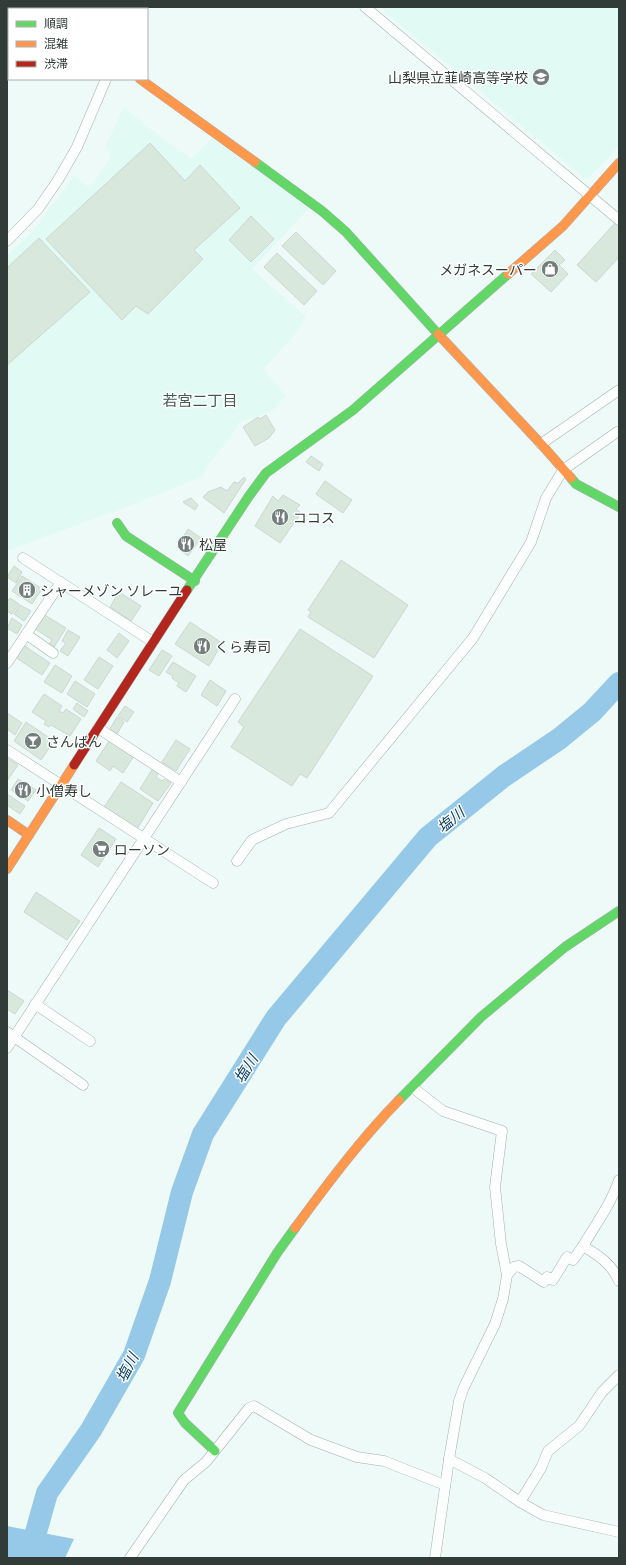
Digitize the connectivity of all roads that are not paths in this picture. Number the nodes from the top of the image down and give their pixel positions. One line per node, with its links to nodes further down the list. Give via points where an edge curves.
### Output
1 (365, 7): 5 (street)
2 (106, 80): 7 (street, via 77,147 58,180 38,209)
3 (141, 80): 8 (street, via 322,211 346,232 398,287)
4 (619, 163): 5 (street)
5 (590, 195): 6 (street); 8 (street, via 563,226)
6 (619, 220)
7 (7, 241)
8 (439, 335): 11 (street); 16 (street, via 353,410 266,473)
9 (619, 390): 11 (street)
10 (617, 432): 12 (street)
11 (541, 444): 12 (street)
12 (563, 470): 13 (street, via 576,484); 30 (street, via 546,498 531,542 473,638 329,813 286,824 252,840)
13 (619, 507)
14 (117, 523): 16 (street, via 126,536)
15 (23, 558): 17 (street)
16 (195, 581): 19 (street)
17 (61, 582): 18 (street); 19 (street)
18 (26, 634): 20 (street); 21 (street)
19 (153, 642): 23 (street)
20 (53, 652)
21 (7, 664)
22 (235, 699): 25 (street)
23 (98, 728): 25 (street); 26 (street)
24 (7, 750): 26 (street)
25 (181, 782): 29 (street)
26 (60, 785): 28 (street); 29 (street)
27 (7, 820): 28 (street)
28 (29, 835): 31 (street)
29 (144, 839): 32 (street); 34 (street)
30 (237, 861)
31 (7, 869)
32 (213, 883)
33 (619, 911): 39 (street, via 566,947 481,1017)
34 (36, 1004): 35 (street); 36 (street)
35 (11, 1034): 37 (street); 38 (street)
36 (90, 1041)
37 (7, 1048)
38 (83, 1085)
39 (412, 1087): 42 (street, via 443,1111 502,1131 495,1187); 45 (street, via 370,1131 277,1253 178,1413)
40 (619, 1180): 41 (street, via 615,1192)
41 (583, 1246): 42 (street, via 573,1260 567,1257 553,1280 547,1277 544,1282 519,1266 514,1267); 43 (street, via 608,1264)
42 (507, 1275): 46 (street, via 495,1324 459,1401)
43 (619, 1281)
44 (619, 1375): 48 (street, via 602,1392 579,1426 548,1451 541,1468)
45 (215, 1451): 47 (street, via 248,1408 254,1406 311,1440 357,1457 384,1461); 50 (street, via 184,1480)
46 (449, 1459): 47 (street); 48 (street, via 485,1478)
47 (445, 1485): 51 (street)
48 (520, 1502): 49 (street, via 543,1515)
49 (619, 1532)
50 (130, 1558)
51 (435, 1558)

